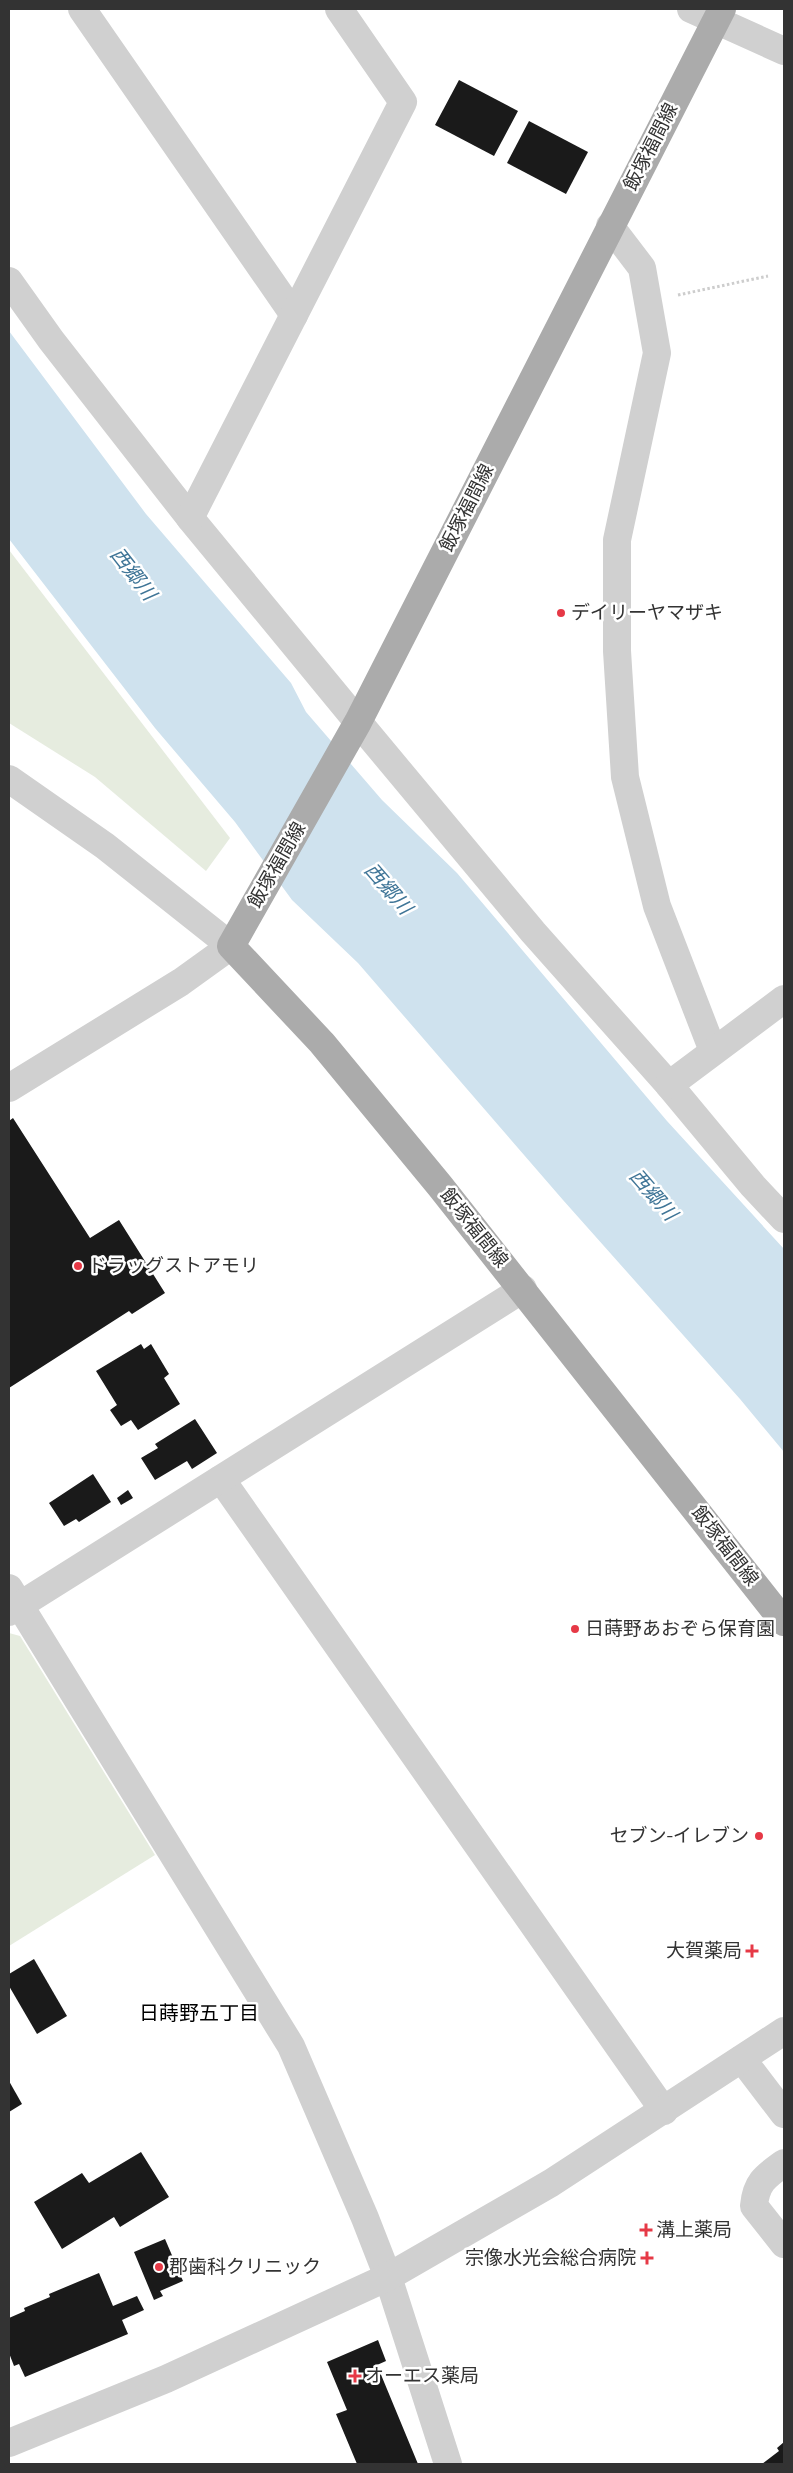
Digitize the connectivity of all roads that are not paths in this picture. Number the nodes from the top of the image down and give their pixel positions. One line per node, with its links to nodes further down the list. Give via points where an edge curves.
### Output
1 (82, 9): 8 (street)
2 (339, 9): 8 (street, via 403,102)
3 (691, 9): 4 (street)
4 (719, 14): 5 (street); 6 (main road, 飯塚福間線)
5 (784, 51)
6 (610, 226): 10 (main road, 飯塚福間線); 14 (street, via 642,268 657,353 617,540 617,651 626,777 657,906)
7 (9, 280): 9 (street, via 51,340)
8 (294, 315): 9 (street)
9 (190, 518): 10 (street)
10 (351, 734): 12 (main road, 飯塚福間線); 15 (street)
11 (9, 780): 12 (street, via 105,846)
12 (231, 946): 16 (street, via 181,982); 18 (main road, 飯塚福間線, via 322,1043)
13 (784, 999): 14 (street)
14 (713, 1051): 15 (street)
15 (669, 1085): 17 (street)
16 (9, 1088)
17 (784, 1219)
18 (523, 1289): 19 (street); 21 (main road, 飯塚福間線)
19 (221, 1479): 20 (street); 24 (street)
20 (12, 1602): 28 (street, via 291,2046)
21 (784, 1622)
22 (784, 2031): 23 (street)
23 (742, 2059): 24 (street); 25 (street)
24 (664, 2111): 28 (street, via 551,2183)
25 (784, 2114)
26 (784, 2163): 27 (street, via 764,2178 755,2192 754,2206)
27 (784, 2244)
28 (388, 2277): 29 (street, via 166,2379); 30 (street)
29 (13, 2433)
30 (448, 2464)

